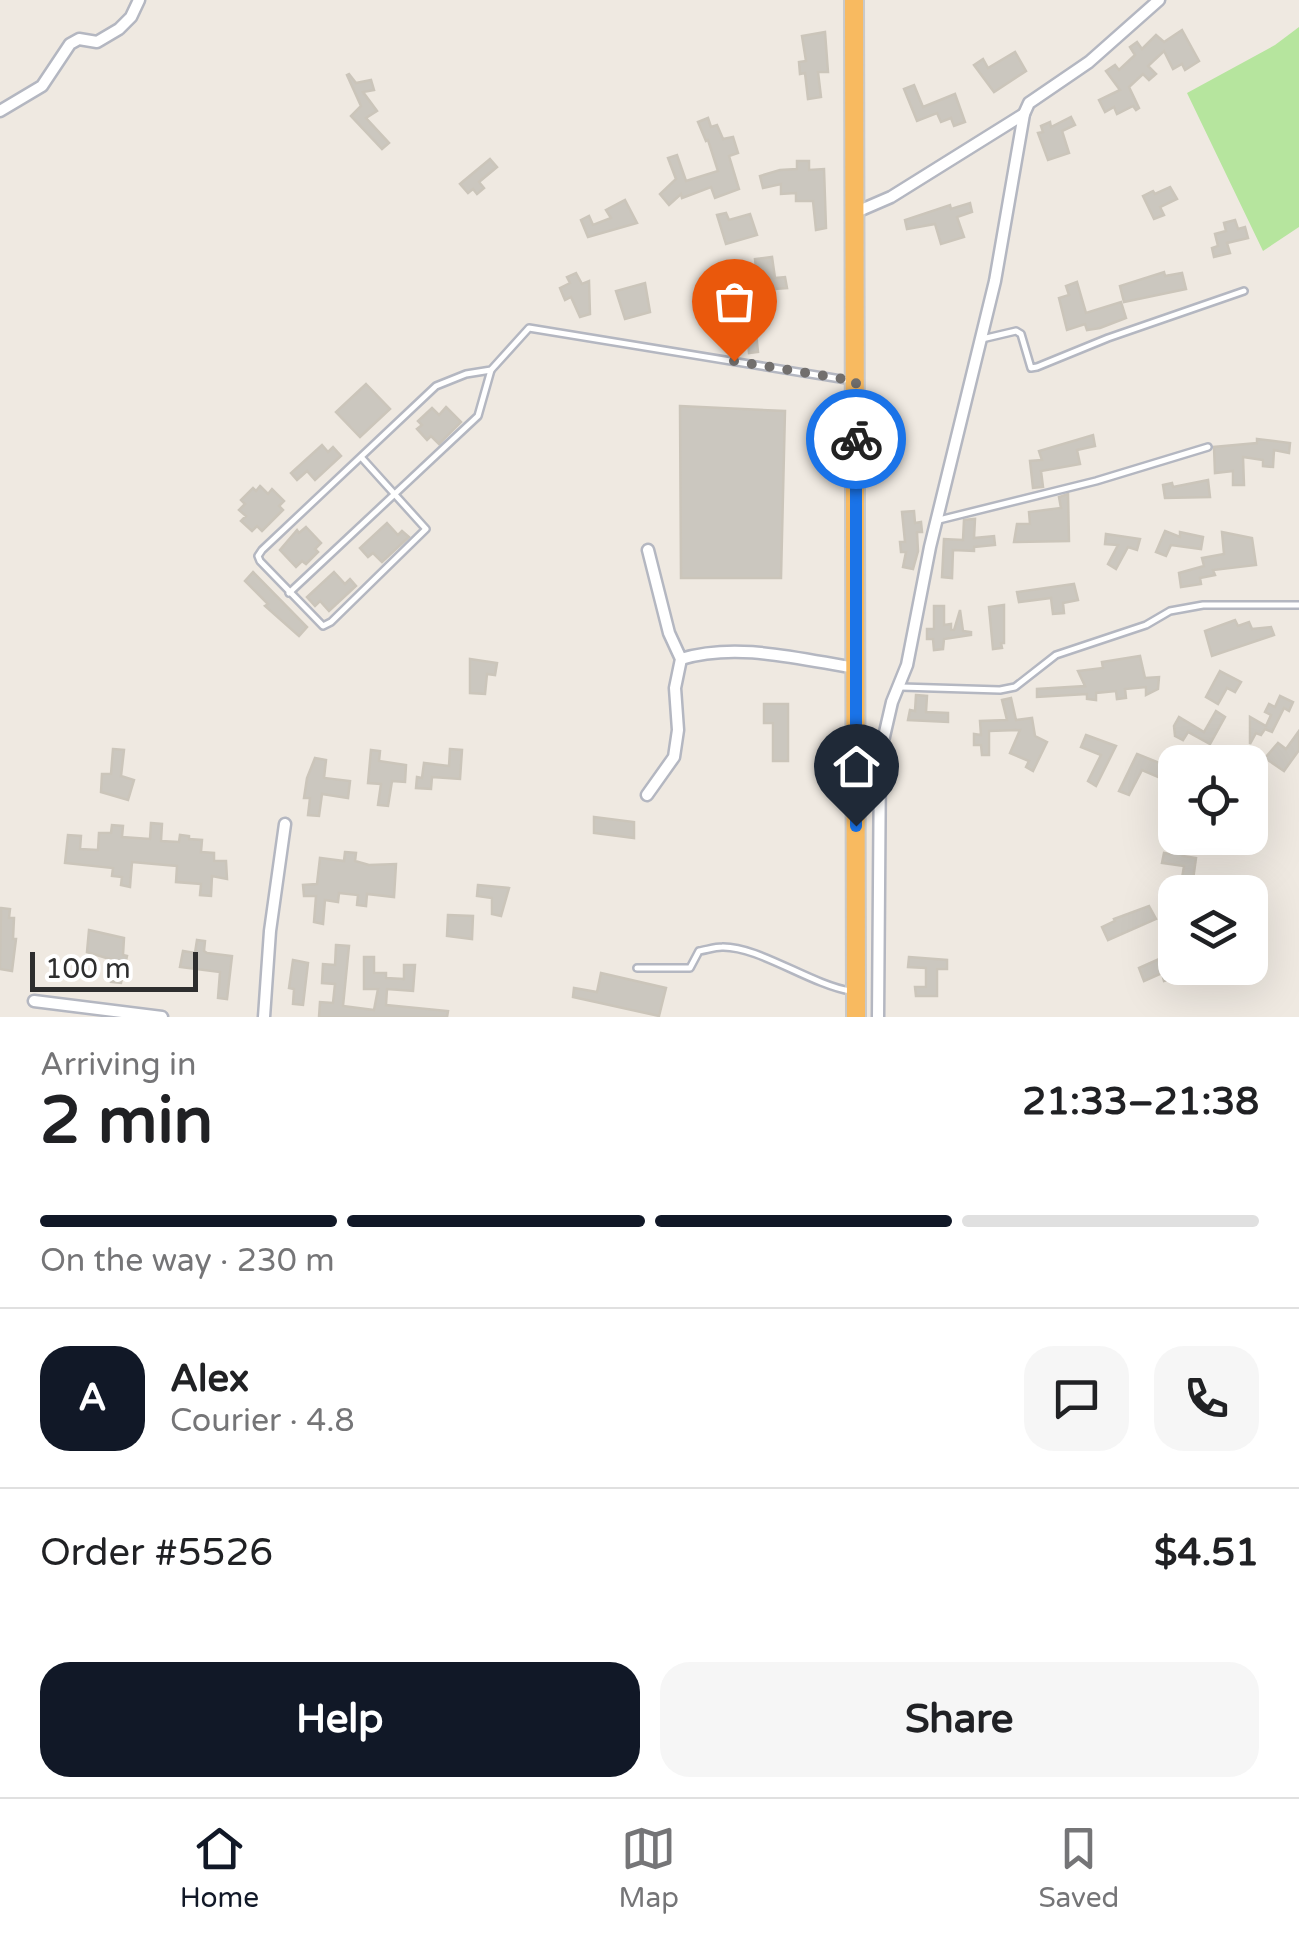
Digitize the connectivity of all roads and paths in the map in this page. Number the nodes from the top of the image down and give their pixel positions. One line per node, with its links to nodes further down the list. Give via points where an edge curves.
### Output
1 (139, 0): 4 (street, via 119,29 97,42 70,44 42,86)
2 (854, 0): 6 (highway)
3 (1159, 0): 5 (street, via 1089,62 1029,103)
4 (0, 111)
5 (1024, 114): 6 (street); 8 (street)
6 (854, 213): 10 (highway)
7 (1244, 291): 8 (lane, via 1037,367 1031,368 1016,330)
8 (980, 340): 14 (street)
9 (491, 370): 10 (lane, via 528,328); 12 (lane, via 436,386); 13 (lane, via 478,416)
10 (856, 381): 19 (highway)
11 (1208, 447): 14 (lane)
12 (362, 457): 13 (lane); 16 (lane, via 258,556)
13 (394, 494): 16 (lane); 16 (lane, via 426,529 331,622 316,622)
14 (936, 521): 20 (street)
15 (648, 550): 18 (street, via 668,633)
16 (289, 593)
17 (1299, 605): 20 (lane, via 1170,611 1056,655 1015,687)
18 (681, 658): 19 (street, via 732,651); 21 (street, via 674,757)
19 (858, 668): 24 (highway)
20 (898, 687): 29 (street, via 880,754)
21 (647, 795)
22 (285, 824): 27 (street)
23 (637, 968): 24 (lane, via 690,968 699,952 725,946 825,987)
24 (856, 992): 28 (highway)
25 (34, 1001): 26 (street)
26 (162, 1017)
27 (264, 1017)
28 (856, 1017)
29 (878, 1017)

